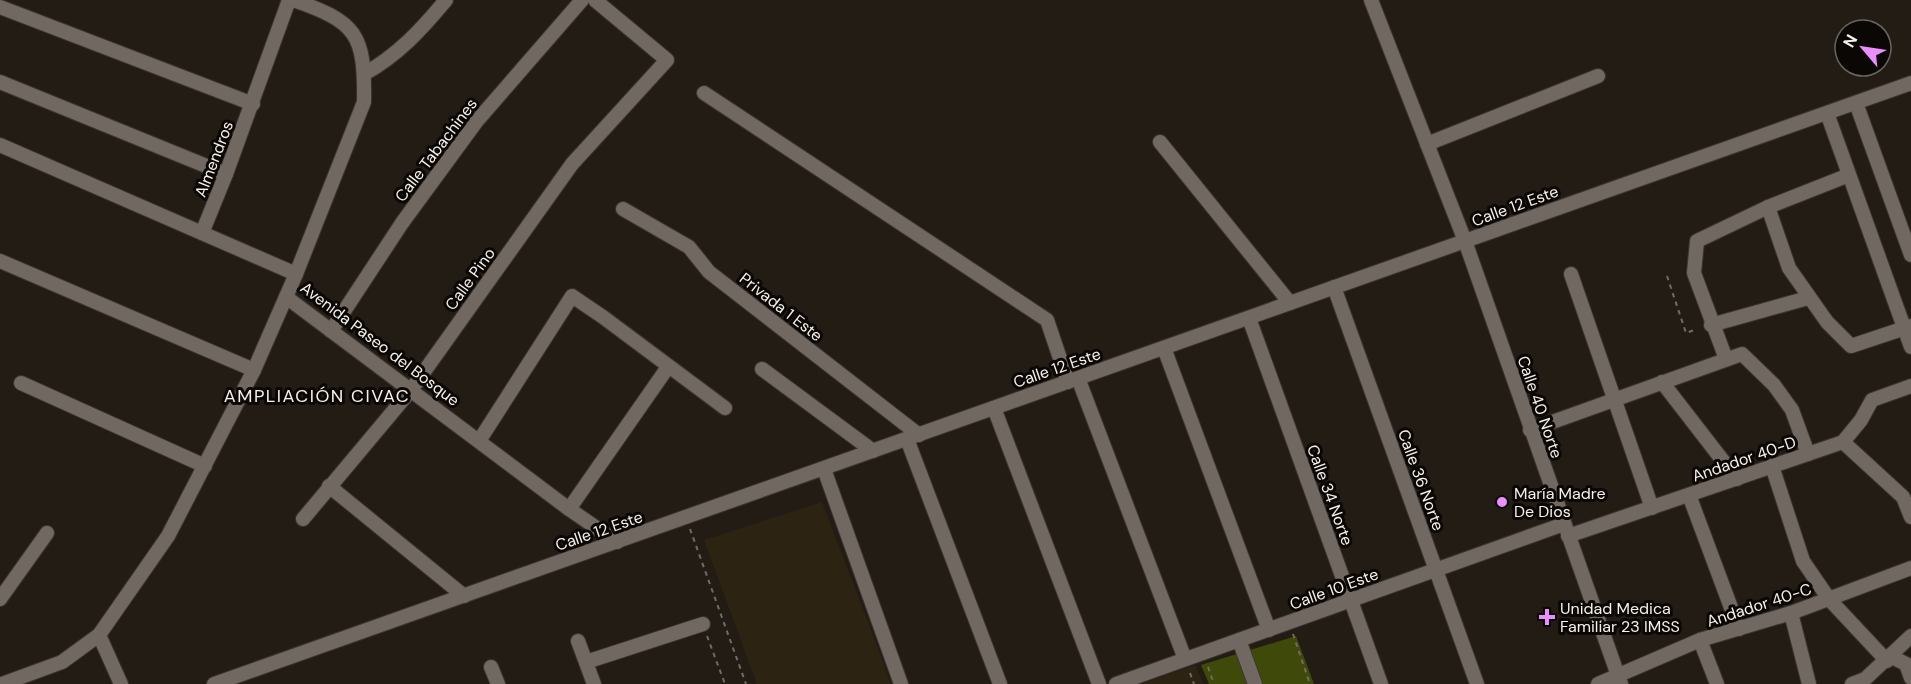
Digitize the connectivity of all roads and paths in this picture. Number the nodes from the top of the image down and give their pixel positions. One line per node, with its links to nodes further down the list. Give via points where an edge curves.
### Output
1 (291, 0): 7 (street, Avenida Paseo del Bosque, via 327,12 348,25 361,48); 13 (street, Almendros)
2 (446, 0): 7 (street, via 412,40)
3 (582, 0): 36 (street, Calle Tabachines, via 476,122 402,223)
4 (595, 0): 48 (street, Calle Pino, via 667,60 572,164)
5 (1371, 0): 16 (street, Calle 40 Norte)
6 (0, 7): 13 (street)
7 (364, 75): 26 (street, Avenida Paseo del Bosque, via 364,102)
8 (1598, 76): 16 (street)
9 (0, 82): 18 (street)
10 (1911, 83): 12 (street, Calle 12 Este)
11 (704, 93): 44 (street, via 1047,320)
12 (1856, 102): 14 (street, Calle 12 Este); 24 (street)
13 (253, 104): 18 (street, Almendros)
14 (1827, 113): 19 (street); 23 (street, Calle 12 Este)
15 (1160, 142): 32 (street)
16 (1427, 144): 23 (street, Calle 40 Norte)
17 (0, 145): 22 (street)
18 (226, 174): 22 (street, Almendros)
19 (1849, 175): 20 (street); 35 (street)
20 (1768, 207): 31 (street, via 1789,268); 34 (street, via 1697,241 1694,273)
21 (623, 209): 53 (street, Privada 1 Este, via 689,247 709,272)
22 (202, 233): 26 (street)
23 (1465, 241): 29 (street, Calle 12 Este); 52 (street, Calle 40 Norte)
24 (1911, 255)
25 (0, 261): 43 (street)
26 (296, 274): 30 (street, Avenida Paseo del Bosque)
27 (1571, 274): 49 (street)
28 (1667, 276): 37 (path)
29 (1334, 287): 32 (street, Calle 12 Este); 73 (street, Calle 36 Norte)
30 (286, 297): 36 (street, Avenida Paseo del Bosque); 43 (street)
31 (1808, 298): 34 (street); 35 (street, via 1851,346)
32 (1290, 303): 33 (street, Calle 12 Este)
33 (1250, 318): 39 (street, Calle 12 Este); 77 (street, Calle 34 Norte)
34 (1711, 325): 40 (street)
35 (1908, 327): 38 (street)
36 (331, 331): 48 (street, Avenida Paseo del Bosque)
37 (1686, 333)
38 (1911, 347)
39 (1164, 348): 44 (street, Calle 12 Este); 82 (street)
40 (1726, 359): 45 (street); 57 (street, via 1742,354 1774,385 1792,410)
41 (668, 367): 50 (street); 54 (street, via 572,297); 65 (street)
42 (762, 369): 56 (street)
43 (254, 370): 58 (street)
44 (1073, 380): 51 (street, Calle 12 Este); 88 (street)
45 (1662, 382): 49 (street); 61 (street)
46 (21, 384): 58 (street)
47 (1911, 386): 55 (street, via 1872,400 1862,420)
48 (411, 390): 54 (street, Avenida Paseo del Bosque); 62 (street, Calle Pino)
49 (1614, 399): 52 (street); 64 (street)
50 (724, 408)
51 (994, 408): 53 (street, Calle 12 Este); 104 (street)
52 (1530, 430): 69 (street, Calle 40 Norte)
53 (913, 437): 56 (street, Calle 12 Este); 103 (street)
54 (479, 441): 65 (street, Avenida Paseo del Bosque)
55 (1843, 442): 57 (street, Andador 40-D); 67 (street, via 1903,497)
56 (873, 451): 60 (street, Calle 12 Este)
57 (1808, 454): 59 (street, Andador 40-D)
58 (204, 466): 83 (street, via 168,536)
59 (1772, 466): 61 (street, Andador 40-D); 76 (street, via 1803,561)
60 (824, 469): 66 (street, Calle 12 Este); 102 (street)
61 (1737, 478): 63 (street, Andador 40-D)
62 (330, 486): 68 (street, Calle Pino); 74 (street)
63 (1689, 495): 64 (street, Andador 40-D); 81 (street)
64 (1652, 508): 69 (street, Andador 40-D)
65 (569, 509): 71 (street, Avenida Paseo del Bosque)
66 (683, 518): 71 (street, Calle 12 Este); 101 (path, via 692,532)
67 (1911, 518)
68 (303, 519)
69 (1566, 530): 73 (street, Calle 10 Este); 94 (street, Calle 40 Norte)
70 (47, 533): 75 (street)
71 (618, 542): 74 (street, Calle 12 Este)
72 (1911, 568): 76 (street, Andador 40-C)
73 (1436, 570): 77 (street, Calle 10 Este); 110 (street, Calle 36 Norte)
74 (464, 596): 97 (street, Calle 12 Este)
75 (0, 599)
76 (1829, 599): 78 (street, Andador 40-C); 89 (street)
77 (1351, 600): 82 (street, Calle 10 Este); 109 (street, Calle 34 Norte)
78 (1791, 613): 81 (street, Andador 40-C); 113 (street)
79 (703, 624): 91 (street); 100 (path)
80 (1291, 628): 108 (path)
81 (1739, 629): 86 (street, Andador 40-C)
82 (1269, 630): 85 (street, Calle 10 Este)
83 (99, 635): 95 (street, via 62,662); 96 (street)
84 (1911, 636): 89 (street)
85 (1239, 640): 88 (street, Calle 10 Este); 107 (street)
86 (1701, 640): 94 (street, Andador 40-C); 112 (street)
87 (578, 641): 91 (street)
88 (1185, 659): 105 (street, Calle 10 Este)
89 (1889, 659): 93 (street, via 1906,664); 114 (street, via 1865,679)
90 (1205, 661): 106 (path)
91 (586, 662): 99 (street)
92 (491, 667): 98 (street)
93 (1911, 678)
94 (1619, 680): 111 (street, Andador 40-C)
95 (2, 684)
96 (121, 684)
97 (214, 684)
98 (498, 684)
99 (594, 684)
100 (725, 684)
101 (746, 684)
102 (901, 684)
103 (1000, 684)
104 (1099, 684)
105 (1116, 684)
106 (1214, 684)
107 (1255, 684)
108 (1310, 684)
109 (1380, 684)
110 (1477, 684)
111 (1598, 684)
112 (1717, 684)
113 (1809, 684)
114 (1852, 684)

